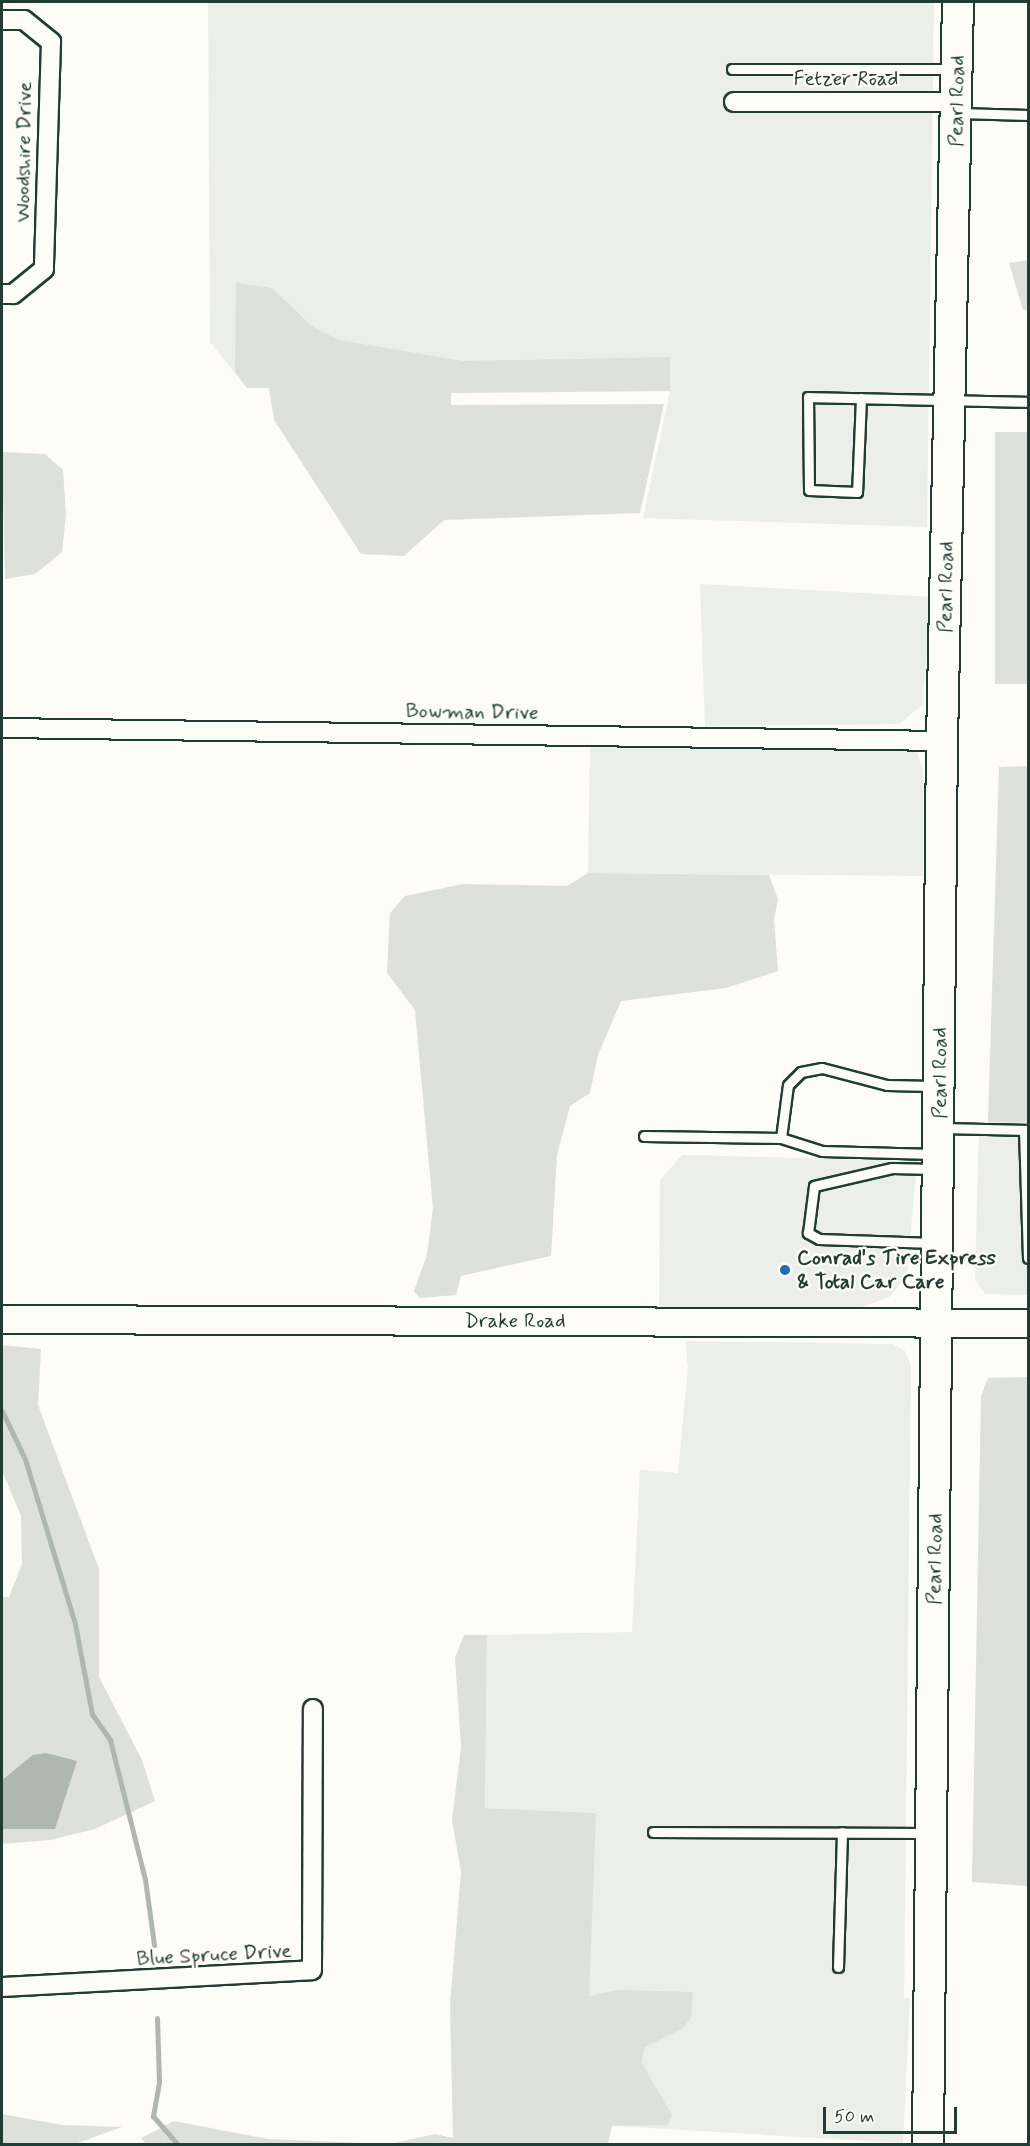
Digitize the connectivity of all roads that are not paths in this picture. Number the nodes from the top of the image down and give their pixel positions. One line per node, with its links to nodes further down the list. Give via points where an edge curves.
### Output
1 (958, 2): 4 (main road, Pearl Road)
2 (2, 20): 8 (street, Woodshire Drive, via 24,20 51,42 44,269 13,294)
3 (732, 69): 4 (lane)
4 (957, 69): 6 (main road, Pearl Road)
5 (734, 102): 6 (street, Fetzer Road)
6 (957, 108): 7 (lane); 10 (main road, Pearl Road)
7 (1029, 115)
8 (2, 294)
9 (861, 398): 9 (lane, via 808,397 809,490 857,492); 10 (lane)
10 (950, 401): 11 (lane); 13 (main road, Pearl Road)
11 (1029, 402)
12 (2, 728): 13 (street, Bowman Drive)
13 (942, 741): 14 (main road, Pearl Road)
14 (939, 1086): 17 (lane, via 887,1085 822,1068 801,1072 788,1085); 18 (main road, Pearl Road)
15 (1026, 1130): 18 (lane); 20 (lane)
16 (644, 1136): 17 (lane)
17 (781, 1137): 18 (lane, via 822,1151)
18 (939, 1150): 19 (main road, Pearl Road); 19 (lane, via 892,1168 814,1186 808,1233 814,1239)
19 (938, 1243): 22 (main road, Pearl Road)
20 (1029, 1258)
21 (2, 1319): 22 (street, Drake Road)
22 (938, 1322): 23 (street, Drake Road); 27 (main road, Pearl Road)
23 (1029, 1323)
24 (313, 1709): 29 (street, Blue Spruce Drive, via 312,1970)
25 (653, 1832): 26 (lane)
26 (842, 1832): 27 (lane); 28 (lane)
27 (933, 1833): 30 (main road, Pearl Road)
28 (838, 1967)
29 (2, 1987)
30 (928, 2145)

